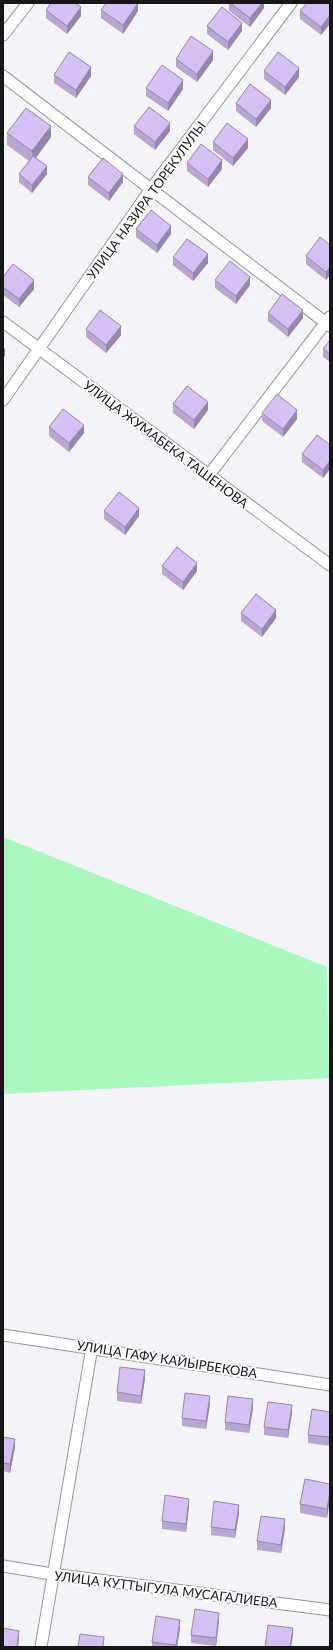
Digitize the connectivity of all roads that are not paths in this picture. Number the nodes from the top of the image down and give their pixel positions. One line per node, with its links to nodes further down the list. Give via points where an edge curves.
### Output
1 (28, 3): 3 (street)
2 (291, 3): 5 (street, УЛИЦА НАЗИРА ТОРЕКУЛУЛЫ)
3 (3, 35)
4 (3, 76): 5 (street)
5 (152, 189): 7 (street); 8 (street, УЛИЦА НАЗИРА ТОРЕКУЛУЛЫ)
6 (3, 322): 8 (street, УЛИЦА ЖУМАБЕКА ТАШЕНОВА)
7 (329, 322): 10 (street)
8 (40, 350): 9 (street, УЛИЦА НАЗИРА ТОРЕКУЛУЛЫ); 10 (street, УЛИЦА ЖУМАБЕКА ТАШЕНОВА)
9 (3, 400)
10 (209, 476): 11 (street, УЛИЦА ЖУМАБЕКА ТАШЕНОВА)
11 (330, 565)
12 (3, 1335): 13 (street, УЛИЦА ГАФУ КАЙЫРБЕКОВА)
13 (92, 1347): 14 (street, УЛИЦА ГАФУ КАЙЫРБЕКОВА); 16 (street)
14 (330, 1384)
15 (3, 1566): 16 (street, УЛИЦА КУТТЫГУЛА МУСАГАЛИЕВА)
16 (52, 1574): 17 (street, УЛИЦА КУТТЫГУЛА МУСАГАЛИЕВА); 18 (street)
17 (330, 1610)
18 (41, 1647)

